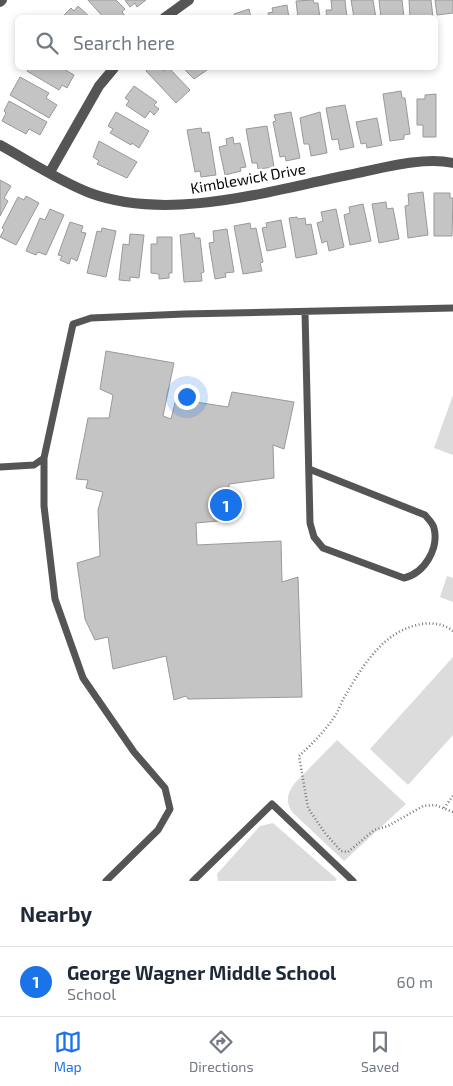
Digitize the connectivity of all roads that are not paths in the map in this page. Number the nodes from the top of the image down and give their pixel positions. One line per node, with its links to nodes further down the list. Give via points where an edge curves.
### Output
1 (189, 0): 2 (street)
2 (168, 15)
3 (112, 70): 6 (street, via 99,86)
4 (0, 145): 6 (street, Kimblewick Drive)
5 (453, 163): 6 (street, Kimblewick Drive, via 426,161 210,202 183,204 121,201 80,189)
6 (50, 172)
7 (453, 308): 8 (lane)
8 (305, 312): 9 (lane, via 91,318 73,324); 11 (lane)
9 (44, 458): 10 (lane, via 34,466); 12 (lane, via 44,506 55,599 83,678 134,752 165,788 170,808 158,830)
10 (0, 467)
11 (309, 469): 11 (lane, via 310,523 314,537 323,548 404,578 428,562 436,541 434,526 424,516)
12 (106, 881)
13 (193, 881): 14 (lane, via 272,804)
14 (353, 881)

